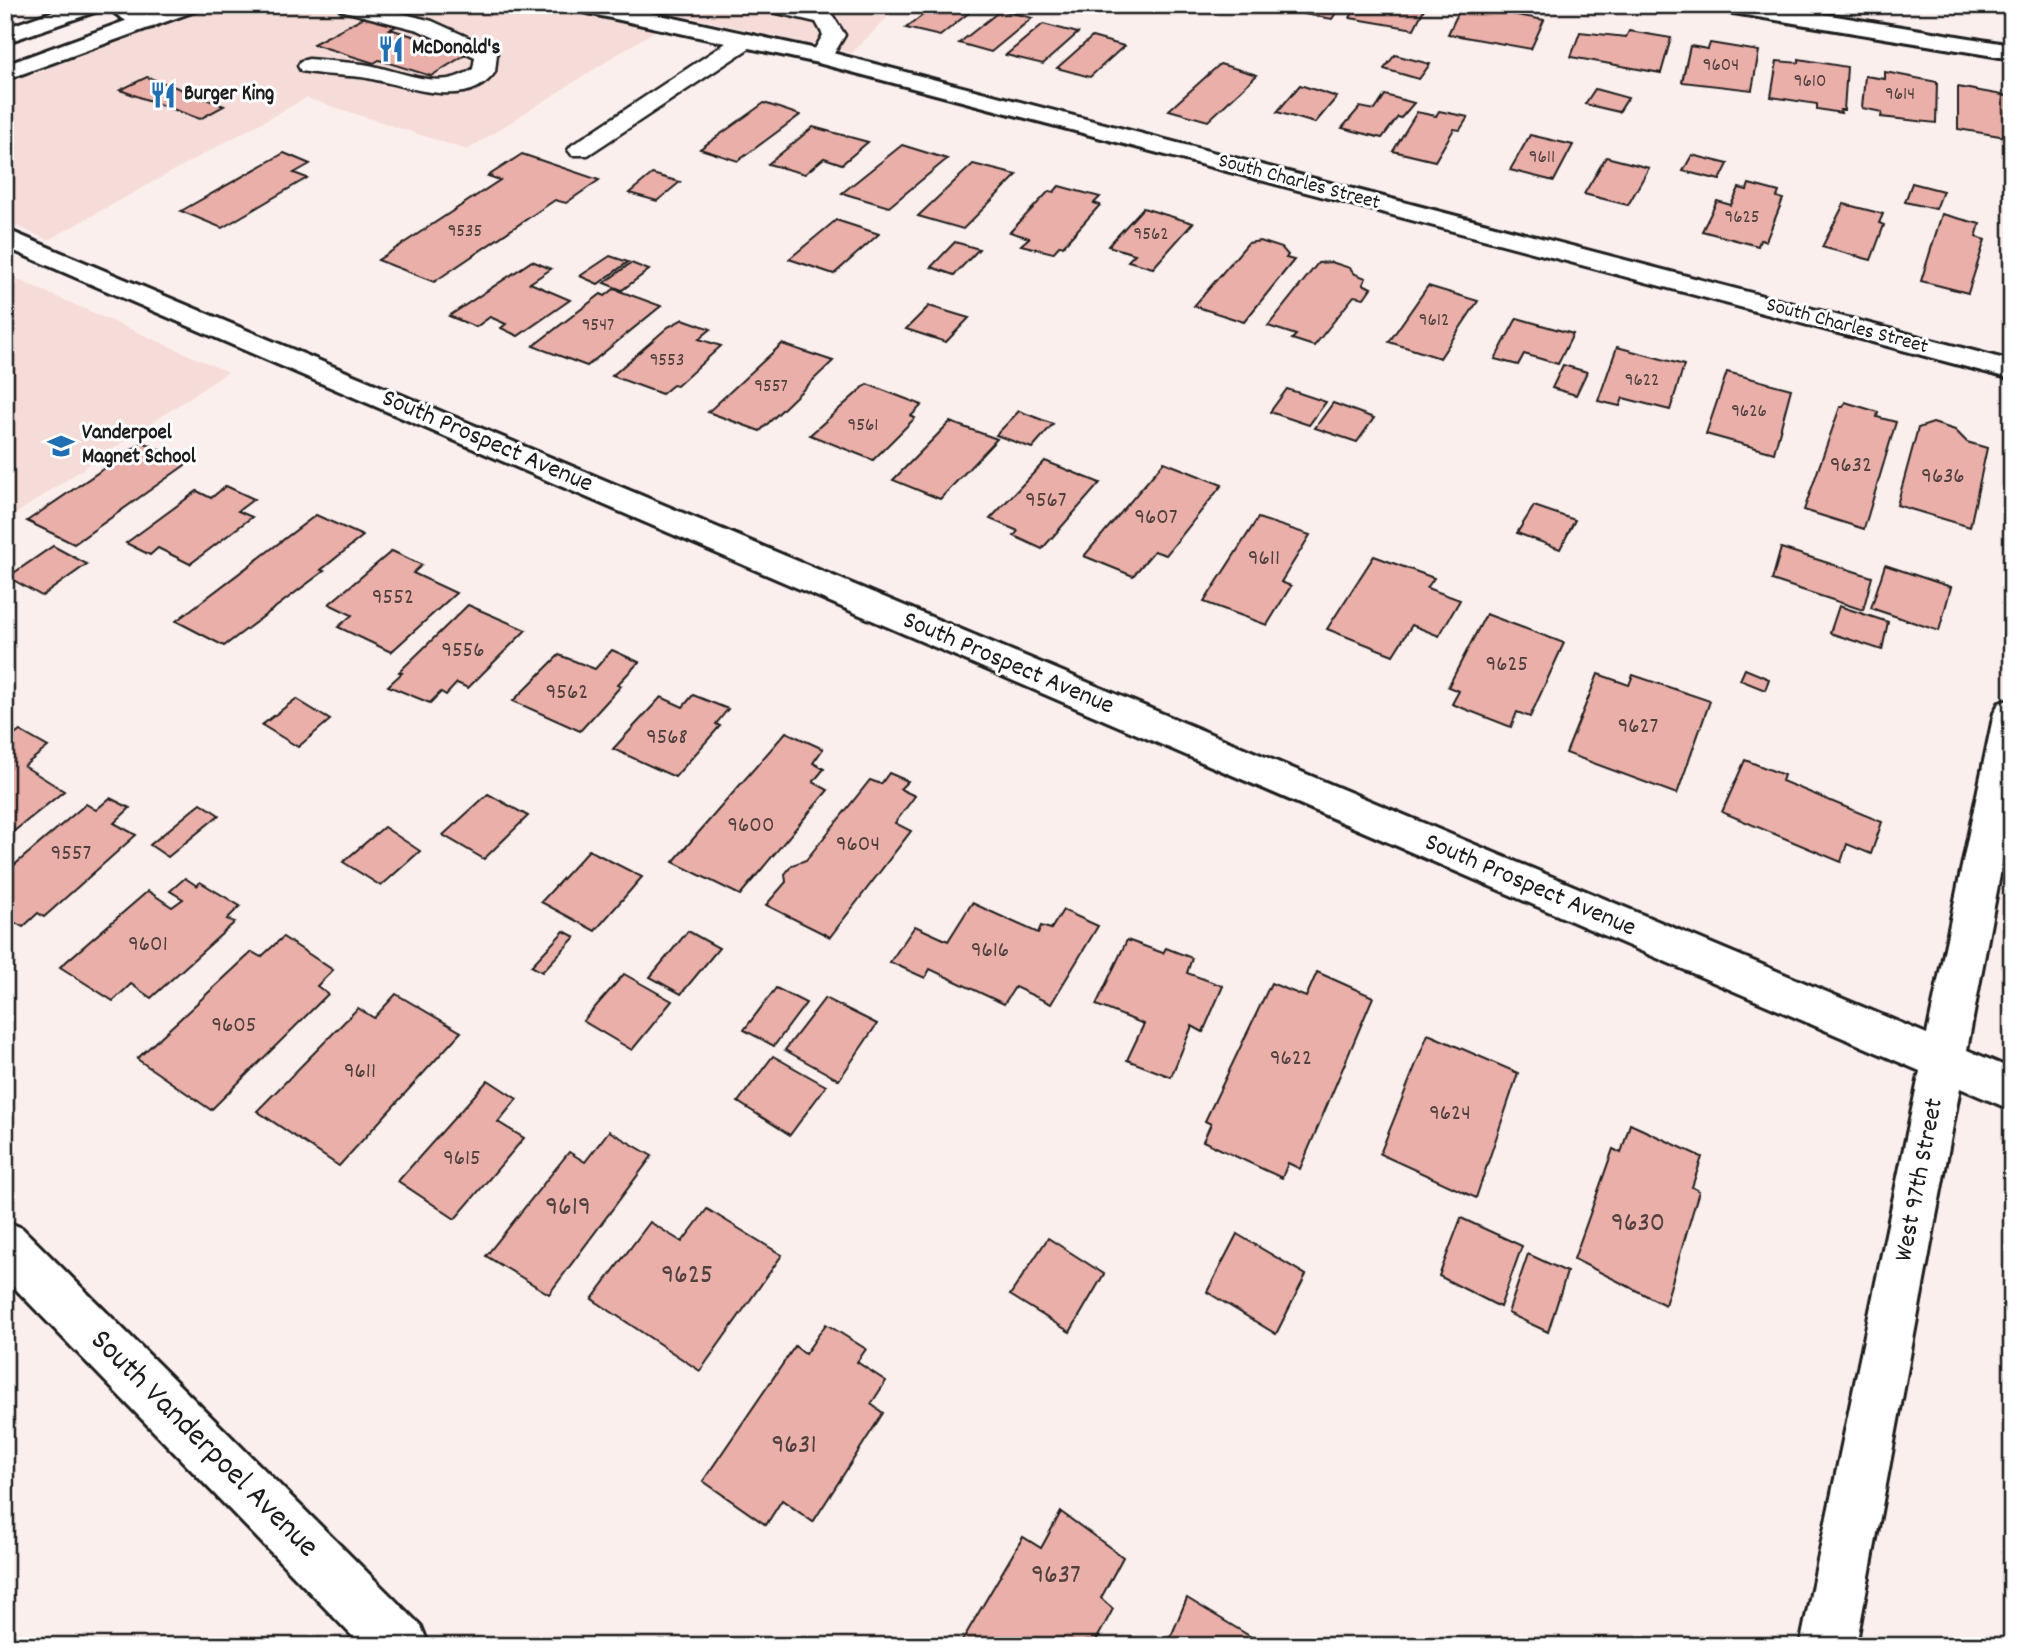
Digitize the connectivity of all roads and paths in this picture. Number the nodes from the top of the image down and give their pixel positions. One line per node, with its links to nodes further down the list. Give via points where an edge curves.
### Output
1 (93, 5): 10 (street)
2 (118, 5): 9 (street)
3 (190, 5): 9 (street)
4 (583, 5): 11 (street, South Charles Street)
5 (1727, 5): 12 (street)
6 (347, 6): 14 (lane, via 425,25 486,54 484,72 464,85 421,86 366,71)
7 (777, 6): 8 (lane)
8 (830, 11): 11 (lane); 13 (lane, via 834,35)
9 (145, 22): 15 (street)
10 (5, 36)
11 (754, 42): 13 (street, South Charles Street); 16 (lane)
12 (2012, 52)
13 (821, 57): 18 (street, South Charles Street)
14 (309, 66)
15 (5, 73)
16 (580, 150)
17 (5, 237): 20 (street, South Prospect Avenue)
18 (2012, 370)
19 (2012, 713): 20 (street, West 97th Street)
20 (1944, 1062): 21 (street, South Prospect Avenue); 24 (street, West 97th Street)
21 (2012, 1090)
22 (5, 1244): 23 (street, South Vanderpoel Avenue)
23 (401, 1646)
24 (1828, 1646)

